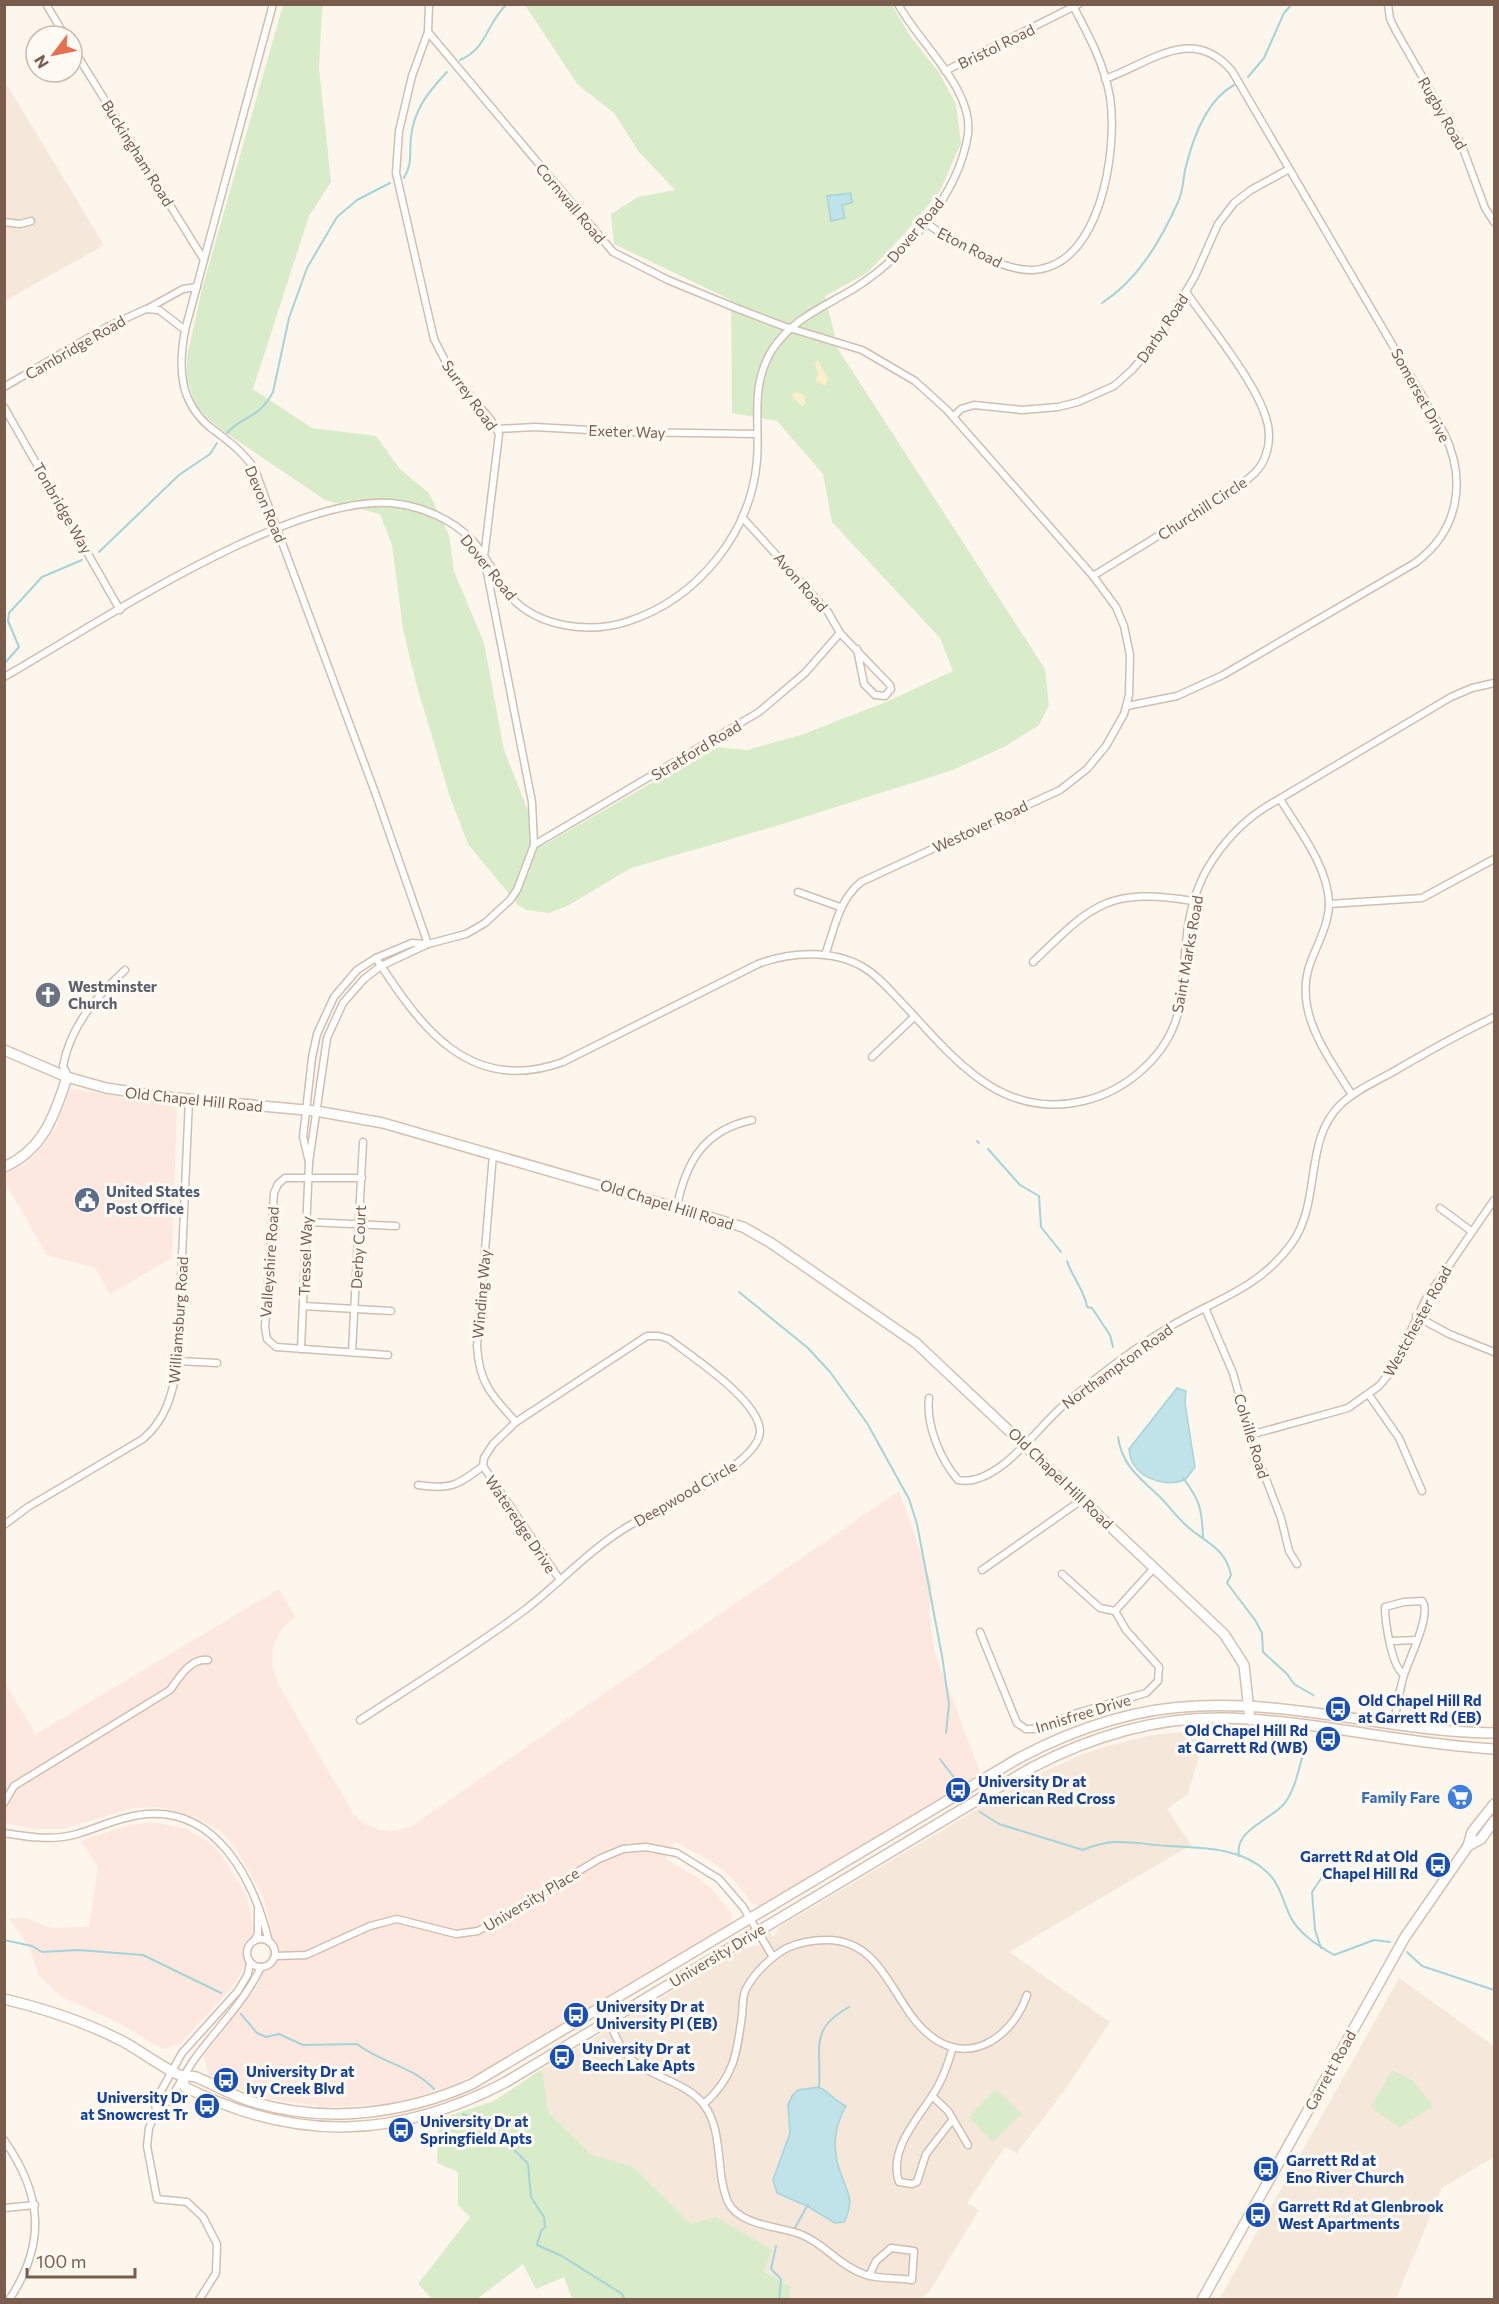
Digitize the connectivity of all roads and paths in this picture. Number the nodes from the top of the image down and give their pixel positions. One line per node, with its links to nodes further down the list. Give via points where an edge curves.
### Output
1 (46, 4): 7 (street)
2 (273, 4): 17 (street, Devon Road)
3 (429, 4): 8 (street, Surrey Road)
4 (898, 4): 10 (street, Dover Road)
5 (1388, 4): 16 (street, Rugby Road, via 1393,25 1462,146)
6 (1075, 6): 10 (street, Bristol Road); 11 (street, Eton Road)
7 (58, 24)
8 (428, 32): 21 (street, Cornwall Road, via 613,252 668,280); 26 (street, Surrey Road, via 404,108 396,146 396,173 434,339 452,374)
9 (84, 66): 17 (street, Buckingham Road)
10 (945, 71): 15 (street, Dover Road, via 962,99 968,135 950,187)
11 (1105, 79): 12 (street, Somerset Drive, via 1173,49 1187,47 1210,52 1237,77); 15 (street, Eton Road, via 1112,128 1106,180 1090,224 1066,257 1034,270 1008,267)
12 (1289, 169): 19 (street, Darby Road, via 1234,203 1218,224); 37 (street, Somerset Drive, via 1444,433 1456,471 1455,508 1440,539 1415,563 1223,675 1177,696)
13 (32, 221): 14 (street)
14 (4, 222)
15 (925, 222): 21 (street, Dover Road, via 876,273)
16 (1494, 222)
17 (204, 260): 18 (street, Devon Road)
18 (197, 287): 20 (street, Cambridge Road); 22 (street, Devon Road)
19 (1186, 292): 25 (street, Darby Road, via 1146,355 1106,390 1058,407 1022,410 974,405); 31 (street, Churchill Circle, via 1237,365 1266,417 1266,456 1256,473 1236,488)
20 (147, 309): 22 (street, via 159,310); 23 (street, Cambridge Road, via 109,326)
21 (791, 327): 25 (street, Westover Road, via 876,356 915,381); 27 (street, Dover Road, via 771,352 759,379 755,406)
22 (185, 330): 29 (street, Devon Road, via 180,366 187,397 203,420 250,464)
23 (4, 387)
24 (4, 407): 32 (street, Tonbridge Way)
25 (953, 417): 31 (street, Westover Road)
26 (497, 429): 27 (street, Exeter Way); 30 (street, Surrey Road)
27 (757, 434): 28 (street, Dover Road, via 756,466)
28 (742, 517): 30 (street, Dover Road, via 723,552 691,586 644,616 606,627 572,626 536,615 511,596); 33 (street, Avon Road, via 828,612)
29 (277, 529): 30 (street, Dover Road, via 360,505 402,505 448,522 471,540); 32 (street, Dover Road, via 207,560); 45 (street, Devon Road)
30 (484, 558): 39 (street, Surrey Road, via 532,802)
31 (1093, 576): 37 (street, Westover Road, via 1116,606 1127,636 1131,673)
32 (120, 610): 35 (street, Dover Road)
33 (840, 633): 34 (street, Avon Road); 39 (street, Stratford Road, via 805,673 759,712)
34 (857, 649): 34 (street, Avon Road, via 891,685 888,694 881,697 867,689)
35 (4, 677)
36 (1494, 683): 38 (street, Saint Marks Road, via 1451,697)
37 (1127, 706): 44 (street, Westover Road, via 1112,738 1074,781 873,876 850,891)
38 (1280, 799): 42 (street, Saint Marks Road, via 1252,816 1232,836 1210,865); 43 (street, via 1322,873)
39 (534, 845): 45 (street, Surrey Road, via 522,880 495,915 476,929)
40 (1494, 859): 43 (street, via 1422,898)
41 (798, 892): 44 (street)
42 (1193, 901): 48 (street, via 1146,896 1099,905); 51 (street, Saint Marks Road, via 1180,1004 1169,1033 1141,1071 1098,1097 1062,1105 1006,1096 968,1072)
43 (1329, 904): 56 (street, via 1309,966 1306,1002 1313,1029)
44 (840, 907): 46 (street, Westover Road)
45 (428, 944): 47 (street, Tressel Way, via 412,943); 49 (street, Tressel Way)
46 (825, 955): 49 (street, via 778,958 758,964 563,1062 533,1071 484,1064 443,1045); 51 (street, Saint Marks Road, via 851,961 871,972)
47 (376, 958): 49 (street); 58 (street, Tressel Way, via 345,982 324,1014 312,1058)
48 (1033, 962)
49 (381, 966): 59 (street, Tressel Way, via 354,990 334,1020 323,1060)
50 (125, 970): 55 (street, via 89,1007 73,1033 63,1069)
51 (914, 1017): 54 (street)
52 (1494, 1017): 56 (street, Northampton Road)
53 (4, 1050): 55 (main road, Old Chapel Hill Road)
54 (872, 1057)
55 (68, 1077): 57 (main road, Old Chapel Hill Road, via 126,1092); 64 (main road, via 45,1133 24,1155)
56 (1352, 1095): 76 (street, Northampton Road, via 1324,1128 1308,1205 1292,1242 1273,1266 1249,1286)
57 (189, 1099): 58 (main road, Old Chapel Hill Road); 83 (street, Williamsburg Road)
58 (305, 1110): 59 (main road, Old Chapel Hill Road); 63 (street, Tressel Way, via 303,1137)
59 (316, 1111): 62 (main road, Old Chapel Hill Road, via 383,1123); 63 (street, Tressel Way)
60 (752, 1120): 68 (street, via 721,1132 699,1150 684,1175)
61 (363, 1142): 66 (street, Derby Court)
62 (493, 1154): 68 (main road, Old Chapel Hill Road); 87 (street, Winding Way, via 478,1362 485,1386)
63 (309, 1162): 65 (street, Tressel Way)
64 (4, 1167)
65 (309, 1177): 66 (street, Valleyshire Road); 70 (street, Tressel Way); 79 (street, Valleyshire Road, via 285,1178 274,1193 265,1327 267,1339 276,1347)
66 (362, 1178): 71 (street, Derby Court)
67 (1494, 1200): 73 (street, Westchester Road)
68 (677, 1206): 89 (main road, Old Chapel Hill Road, via 743,1227 893,1326 935,1359)
69 (1440, 1208): 73 (street)
70 (307, 1222): 71 (street); 74 (street, Tressel Way)
71 (359, 1224): 72 (street); 75 (street, Derby Court)
72 (396, 1226)
73 (1471, 1231): 78 (street, Westchester Road)
74 (303, 1306): 75 (street); 79 (street, Tressel Way)
75 (355, 1308): 77 (street); 80 (street, Derby Court)
76 (1205, 1308): 88 (street, Colville Road, via 1233,1373); 89 (street, Northampton Road, via 1154,1336 1094,1381 1052,1415)
77 (391, 1311)
78 (1416, 1316): 81 (street, via 1449,1335); 85 (street, Westchester Road, via 1392,1370)
79 (301, 1349): 80 (street, Valleyshire Road)
80 (352, 1352): 82 (street, Valleyshire Road)
81 (1494, 1352)
82 (388, 1355)
83 (178, 1361): 84 (street); 94 (street, Williamsburg Road, via 172,1399 149,1435)
84 (217, 1363)
85 (1368, 1395): 88 (street, Westchester Road, via 1335,1413); 92 (street, via 1399,1438)
86 (929, 1398): 89 (street, Northampton Road, via 927,1414 949,1469 958,1480 976,1481)
87 (516, 1422): 90 (street, Deepwood Circle, via 493,1444); 99 (street, Deepwood Circle, via 637,1341 654,1335 669,1340 702,1366 750,1406 757,1419 759,1437 751,1453 734,1467 612,1536)
88 (1250, 1435): 95 (street, Colville Road, via 1289,1551)
89 (1025, 1444): 93 (main road, Old Chapel Hill Road)
90 (483, 1466): 91 (street, Deepwood Circle, via 457,1485); 99 (street, Wateredge Drive)
91 (418, 1485)
92 (1422, 1491)
93 (1083, 1499): 96 (main road, Old Chapel Hill Road); 97 (street)
94 (4, 1525)
95 (1297, 1564)
96 (1154, 1568): 100 (street); 106 (main road, Old Chapel Hill Road, via 1235,1647 1244,1665)
97 (982, 1570)
98 (1062, 1574): 100 (street, via 1100,1608)
99 (560, 1580): 107 (street, Deepwood Circle, via 524,1611)
100 (1115, 1611): 101 (street, Innisfree Drive, via 1126,1630 1159,1667 1158,1681 1146,1693 1038,1729 1026,1729 1017,1723)
101 (980, 1632)
102 (1417, 1640): 103 (street); 103 (street, via 1425,1604 1413,1601 1385,1607); 105 (street)
103 (1392, 1641): 105 (street, via 1396,1668)
104 (208, 1660): 112 (street, via 183,1671 170,1690 14,1786)
105 (1404, 1674): 109 (street)
106 (1250, 1707): 108 (main road, Old Chapel Hill Road); 109 (main road); 118 (main road, University Drive, via 1197,1706 1144,1713 1060,1738 1019,1758)
107 (360, 1720)
108 (1250, 1720): 111 (main road); 119 (main road, University Drive, via 1161,1723 1117,1733 1061,1753)
109 (1394, 1725): 110 (main road)
110 (1494, 1733)
111 (1494, 1749)
112 (4, 1803)
113 (1494, 1804): 116 (main road, Garrett Road, via 1472,1832)
114 (1494, 1821): 116 (main road, Garrett Road, via 1481,1839)
115 (4, 1833): 117 (street, via 60,1837 142,1814 175,1816 216,1836 239,1865)
116 (1468, 1846): 143 (main road, Garrett Road, via 1400,1946)
117 (258, 1904): 120 (street, via 258,1934); 121 (street)
118 (750, 1919): 119 (street, University Place); 122 (street, University Place, via 728,1887 703,1867 670,1851 638,1846 599,1859 478,1931 456,1934 396,1919 370,1926 306,1955); 131 (main road, University Drive, via 492,2073 416,2105 355,2114 296,2111 250,2101 193,2076)
119 (758, 1931): 123 (street, University Place); 128 (main road, University Drive)
120 (254, 1941): 121 (street); 124 (street, via 247,1951)
121 (269, 1942): 122 (street)
122 (275, 1956): 125 (street, via 271,1963)
123 (773, 1957): 129 (street, via 797,1944 818,1940 859,1948 886,1975 918,2024); 133 (street, via 745,1989 735,2061 725,2082)
124 (250, 1962): 125 (street); 130 (street, via 238,1991 199,2033)
125 (261, 1967): 131 (street, via 249,1991)
126 (1027, 1995): 129 (street, via 1016,2020 1004,2032 984,2046)
127 (4, 1999): 130 (main road, University Drive, via 81,2022)
128 (608, 2020): 131 (main road, University Drive, via 469,2101 399,2123 341,2128 292,2124 219,2103 185,2087); 133 (street, via 631,2059)
129 (953, 2047): 132 (street)
130 (172, 2071): 131 (main road, University Drive); 134 (street, via 155,2102)
131 (182, 2076): 134 (street, via 165,2106)
132 (932, 2096): 135 (street); 135 (street, via 898,2157 899,2182 917,2182 926,2154)
133 (704, 2104): 140 (street, via 714,2127 729,2203 767,2227 797,2233 844,2266)
134 (156, 2112): 142 (street, via 147,2146 157,2199 187,2202 204,2217 217,2244 216,2273)
135 (952, 2118): 137 (street)
136 (4, 2140): 138 (street, via 24,2170)
137 (968, 2145)
138 (35, 2205): 139 (street); 141 (street, via 29,2263)
139 (4, 2208)
140 (869, 2276): 140 (street, via 912,2280 914,2251 891,2248 876,2261)
141 (9, 2300)
142 (199, 2300)
143 (1202, 2300)

